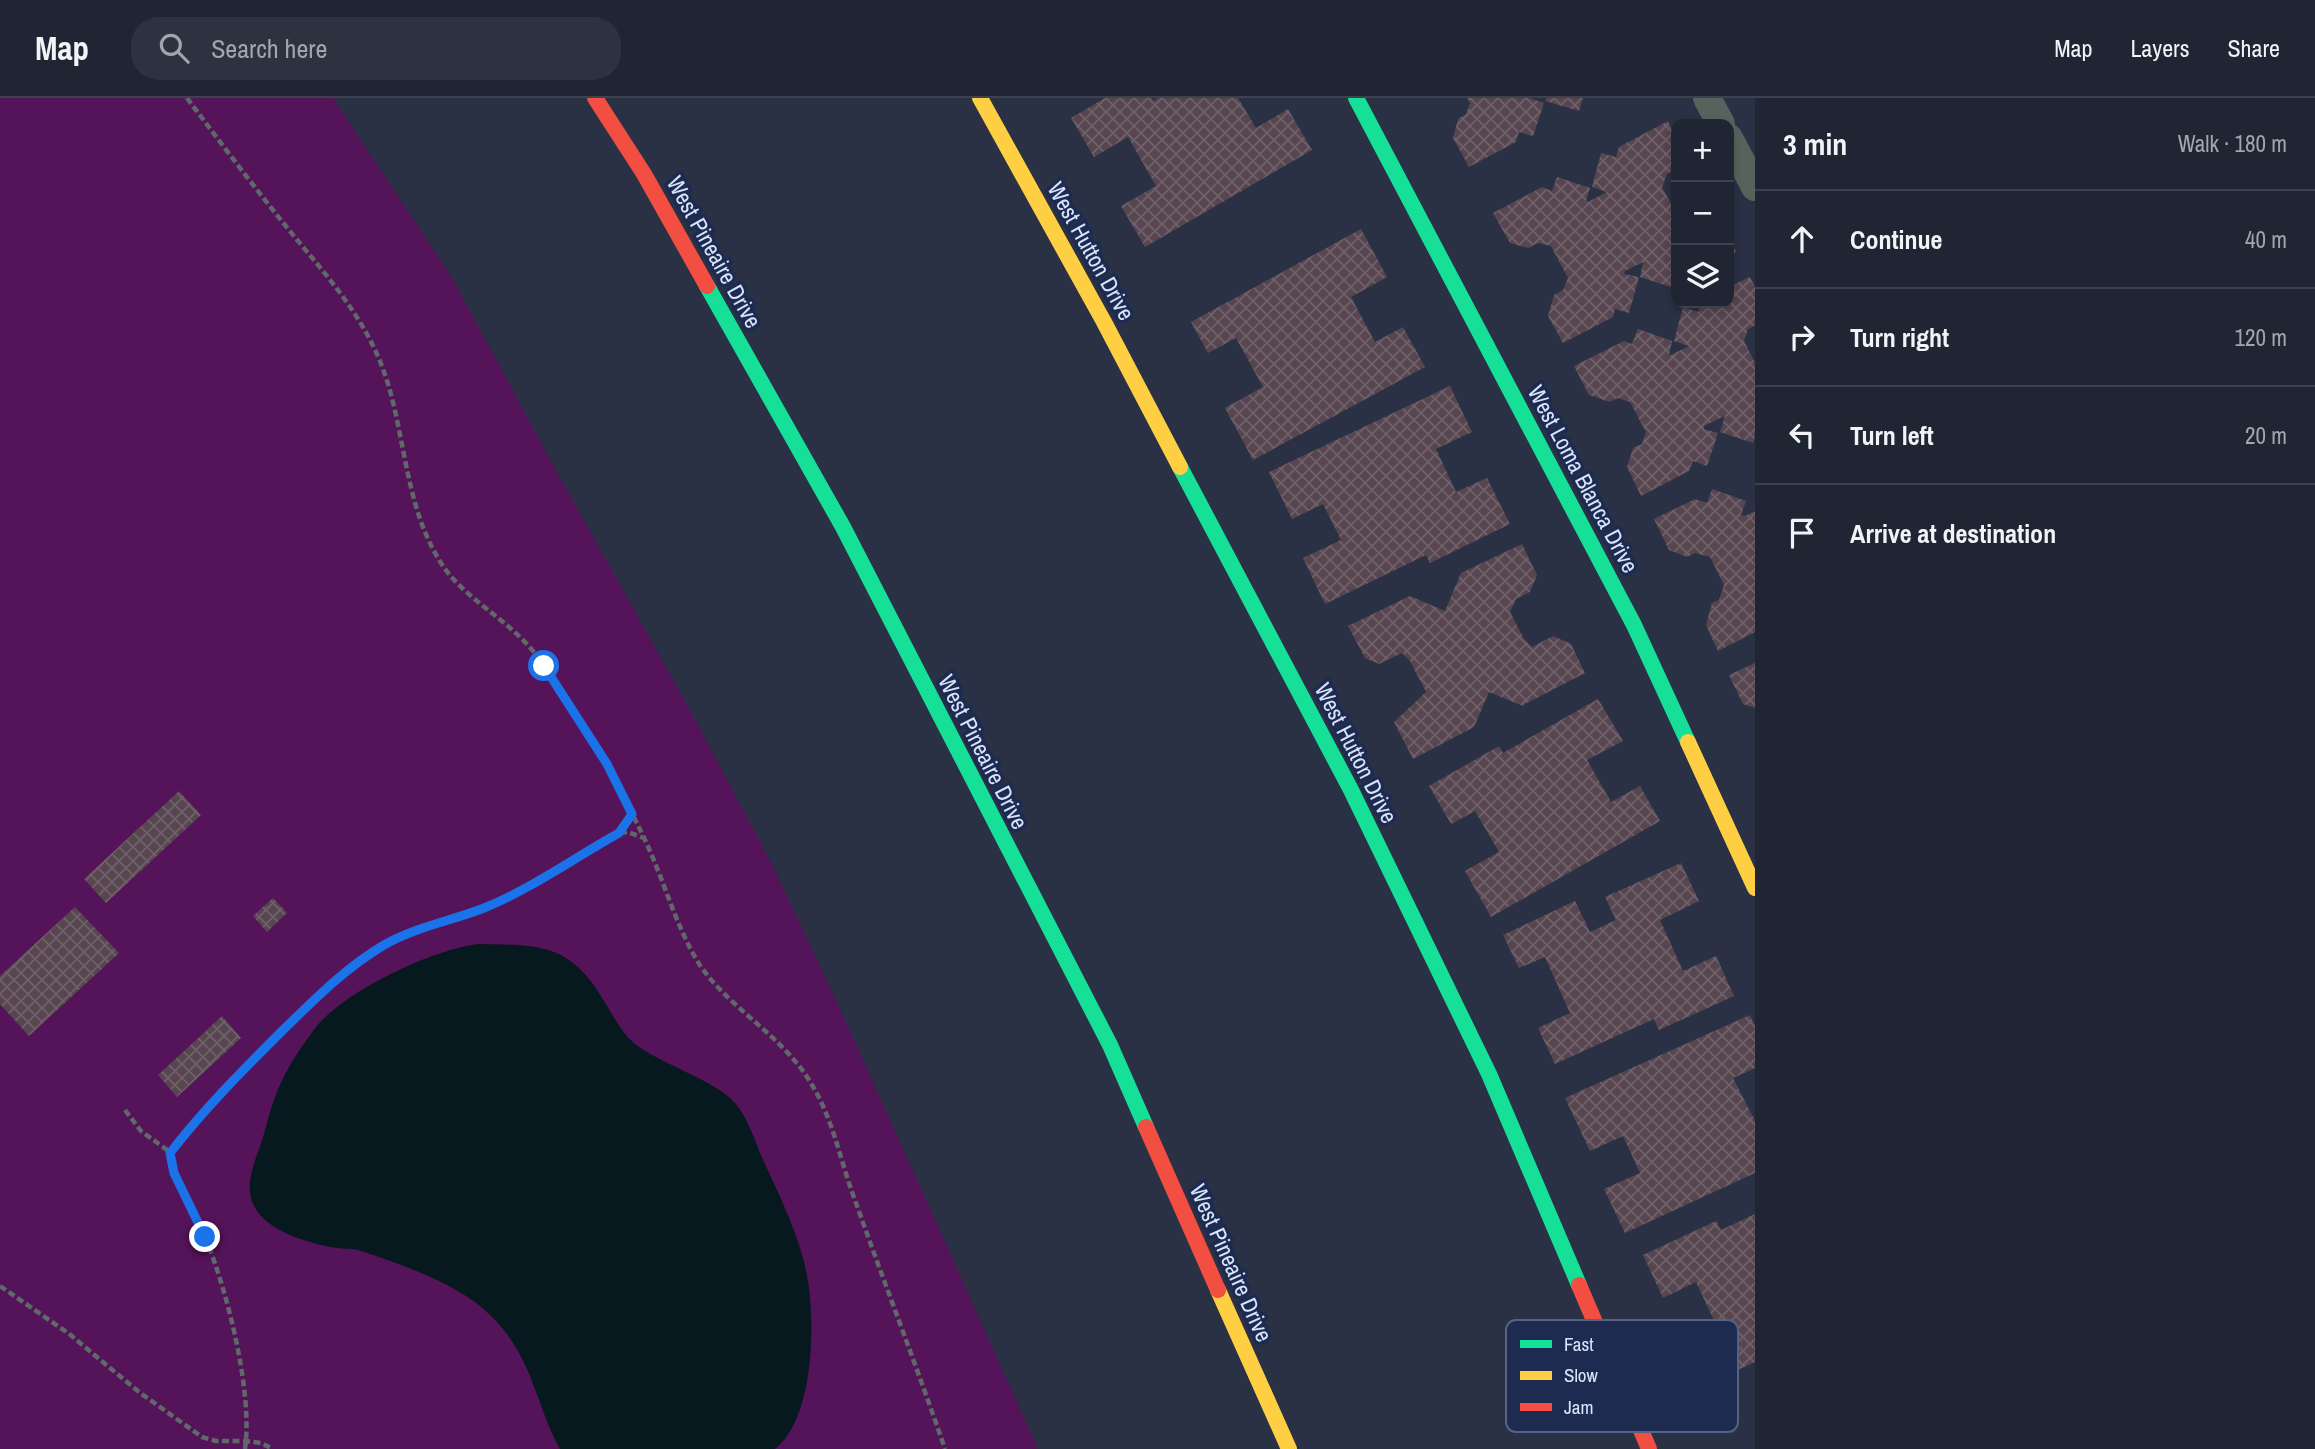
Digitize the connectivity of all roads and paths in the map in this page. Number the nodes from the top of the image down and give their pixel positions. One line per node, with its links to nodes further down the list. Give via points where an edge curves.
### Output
1 (187, 98): 9 (path, via 363,326 386,376 416,506 439,560 458,584 533,650 607,764)
2 (595, 98): 22 (street, West Pineaire Drive, via 644,174 843,527 1110,1045)
3 (980, 98): 16 (street, West Hutton Drive, via 1104,322 1357,802 1489,1074)
4 (1356, 98): 12 (street, West Loma Blanca Drive, via 1634,625)
5 (1707, 98): 6 (street)
6 (1718, 119)
7 (1734, 147): 8 (street)
8 (1755, 187)
9 (632, 814): 10 (path); 11 (path)
10 (619, 833): 11 (path); 14 (path, via 503,899 404,935 364,958 264,1049)
11 (644, 838): 21 (path, via 696,960 798,1063 822,1103)
12 (1755, 888)
13 (125, 1110): 14 (path, via 141,1131)
14 (170, 1153): 18 (path, via 174,1173 223,1285 241,1372)
15 (0, 1286): 18 (path, via 202,1437)
16 (1594, 1320)
17 (1642, 1432): 23 (street, West Hutton Drive)
18 (246, 1441): 19 (path); 20 (path)
19 (245, 1449)
20 (273, 1449)
21 (945, 1449)
22 (1289, 1449)
23 (1649, 1449)

